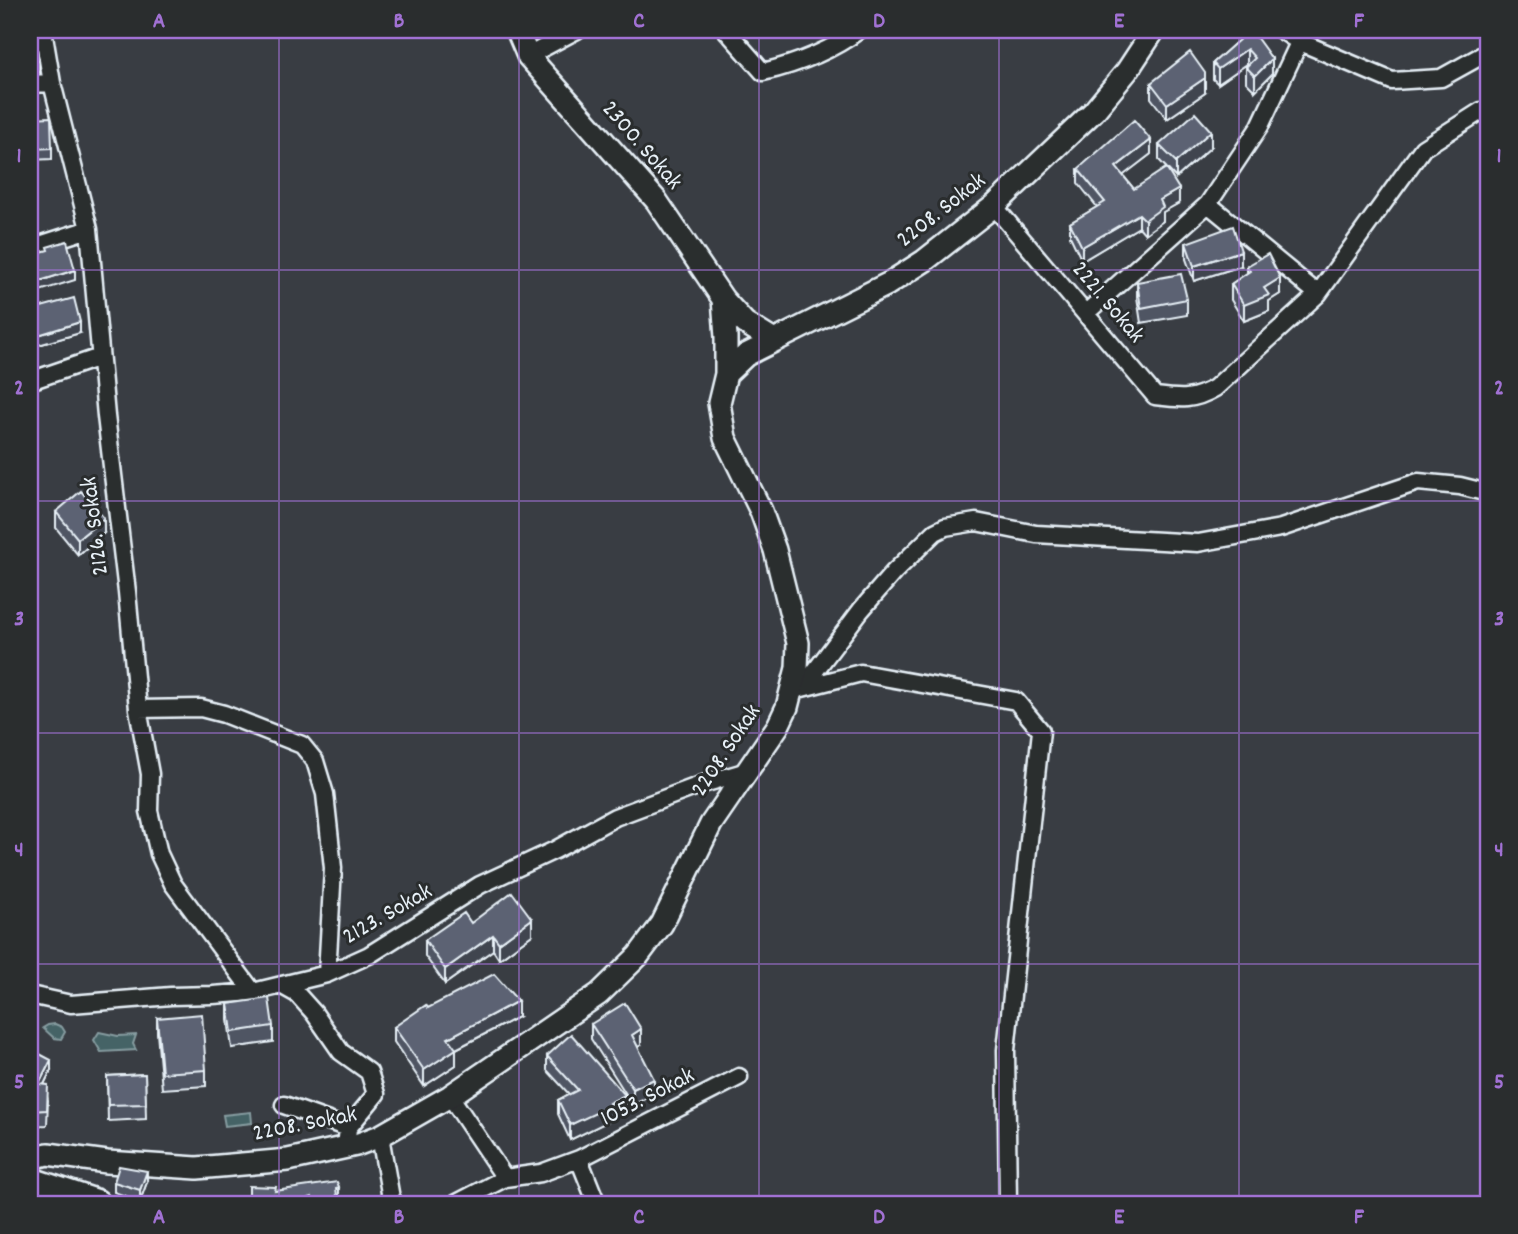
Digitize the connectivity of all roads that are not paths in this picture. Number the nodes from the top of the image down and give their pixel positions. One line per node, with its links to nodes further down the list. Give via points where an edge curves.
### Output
1 (43, 30): 11 (street, 2126. Sokak)
2 (517, 30): 10 (street, 2300. Sokak)
3 (577, 30): 10 (street)
4 (726, 30): 5 (street, via 763,72 800,61)
5 (859, 30)
6 (1154, 30): 15 (street, 2208. Sokak, via 1094,111)
7 (1281, 30): 8 (street)
8 (1302, 35): 9 (street, via 1392,81 1441,78); 14 (street, via 1260,127)
9 (1488, 52)
10 (528, 56): 19 (street, 2300. Sokak, via 656,200)
11 (52, 83): 12 (street); 16 (street, 2126. Sokak)
12 (30, 84)
13 (1488, 112): 18 (street, via 1481,111 1423,148)
14 (1208, 204): 18 (street); 20 (street)
15 (994, 206): 20 (street, 2221. Sokak); 22 (street, 2208. Sokak, via 888,284)
16 (89, 229): 17 (street); 23 (street, 2126. Sokak)
17 (30, 248)
18 (1318, 294): 20 (street, 2221. Sokak, via 1200,397 1155,397)
19 (723, 299): 21 (street); 22 (street, 2300. Sokak)
20 (1086, 313)
21 (726, 337): 22 (street); 24 (street)
22 (759, 348): 24 (street, 2208. Sokak)
23 (100, 357): 25 (street); 28 (street, 2126. Sokak)
24 (726, 373): 27 (street, 2208. Sokak, via 719,403 725,439 761,511 793,619 798,643)
25 (30, 381)
26 (1488, 493): 27 (street, via 1418,482 1281,528 1198,543 1036,534 976,522 945,527 894,572 809,679)
27 (793, 690): 29 (street, 2208. Sokak, via 778,726); 47 (street, via 861,673 1016,701 1041,731 1006,1050)
28 (138, 709): 30 (street, via 201,708 224,713 302,745 315,761 325,794 333,867); 32 (street, 2126. Sokak, via 150,774 149,811 159,854 173,884)
29 (744, 772): 30 (street, 2123. Sokak, via 615,817 480,885 369,955); 35 (street, 2208. Sokak, via 697,848 647,946 599,994)
30 (327, 974): 31 (street, 2123. Sokak)
31 (281, 985): 32 (street, 2123. Sokak); 38 (street, via 297,994 341,1052 369,1072 376,1094)
32 (253, 992): 33 (street, 2123. Sokak, via 71,1004)
33 (30, 995)
34 (739, 1077): 40 (street, 1053. Sokak)
35 (450, 1096): 37 (street, 2208. Sokak); 41 (street)
36 (284, 1105): 38 (street)
37 (380, 1136): 38 (street, 2208. Sokak); 44 (street)
38 (347, 1138): 39 (street, 2208. Sokak, via 288,1160 197,1168 48,1154)
39 (30, 1158)
40 (579, 1159): 41 (street, 1053. Sokak, via 541,1173); 46 (street)
41 (505, 1178): 45 (street, 1053. Sokak)
42 (30, 1182): 43 (highway)
43 (96, 1204)
44 (391, 1204)
45 (455, 1204)
46 (597, 1204)
47 (1008, 1204)

